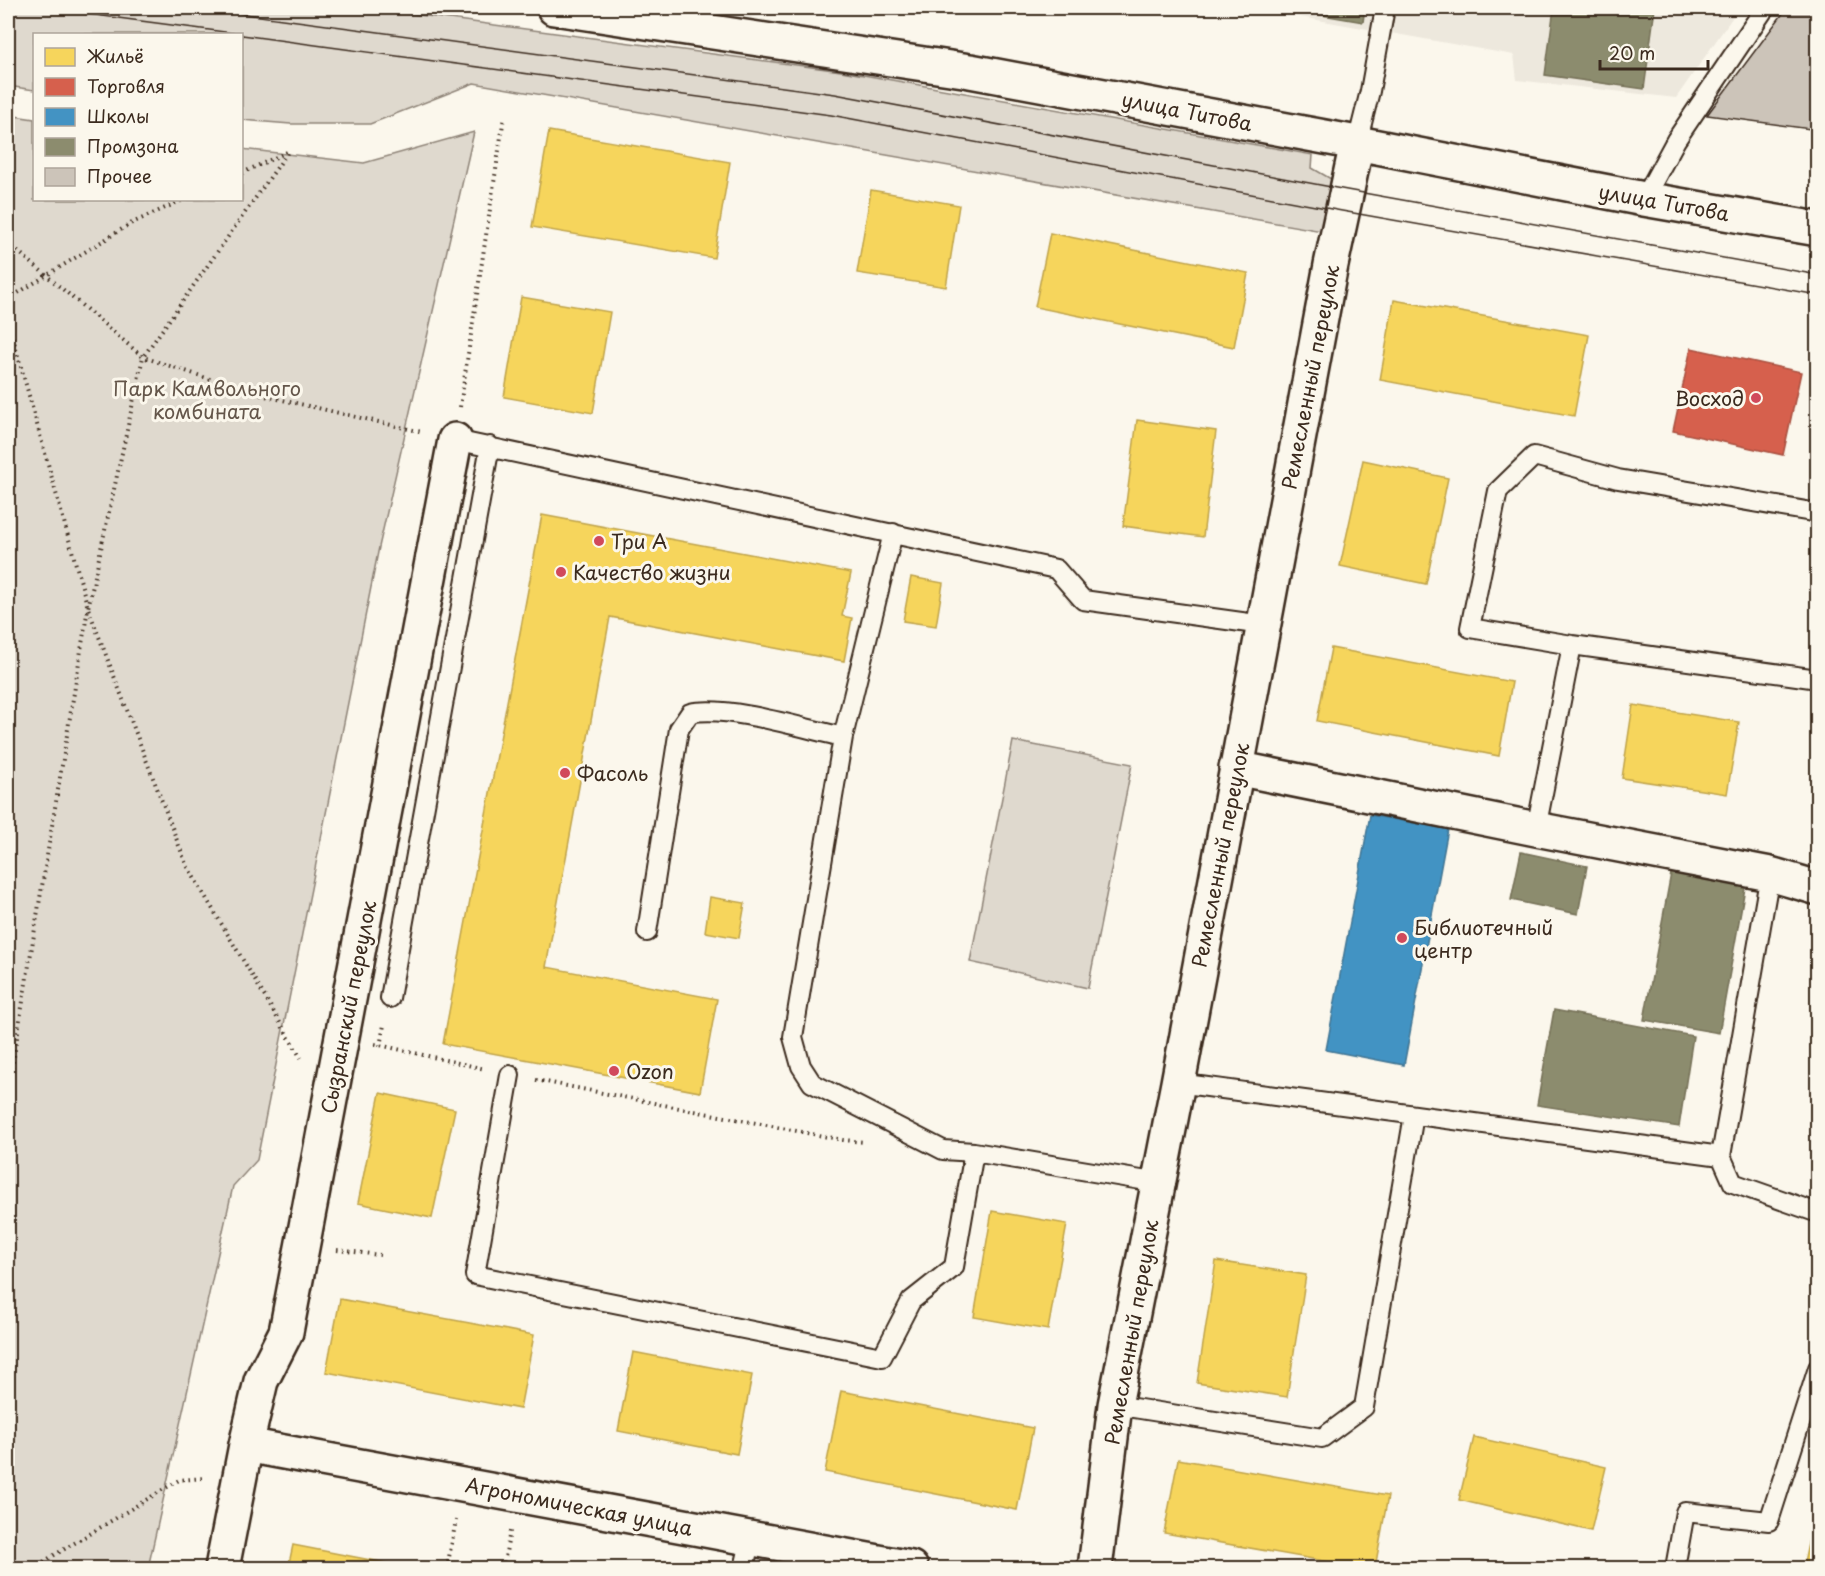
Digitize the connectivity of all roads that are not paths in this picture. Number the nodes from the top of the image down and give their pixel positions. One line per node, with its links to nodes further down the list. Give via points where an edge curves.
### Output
1 (554, 8): 4 (street, улица Титова, via 970,71)
2 (1385, 8): 4 (lane)
3 (1765, 8): 5 (lane, via 1676,140)
4 (1357, 143): 5 (street, улица Титова); 11 (street, Ремесленный переулок)
5 (1644, 199): 6 (street, улица Титова)
6 (1818, 229)
7 (455, 440): 8 (lane); 30 (street, Сызранский переулок, via 304,1246 286,1332 261,1382)
8 (490, 446): 10 (lane); 20 (lane)
9 (1818, 513): 12 (lane, via 1618,479 1533,456 1498,492 1470,628)
10 (893, 533): 11 (lane, via 1056,569 1083,600); 14 (lane)
11 (1263, 625): 15 (street, Ремесленный переулок)
12 (1572, 645): 13 (lane); 16 (lane)
13 (1818, 679)
14 (843, 737): 19 (lane, via 715,711 690,713 679,729); 24 (lane, via 794,1037 801,1066 812,1083 943,1150)
15 (1236, 768): 16 (street); 22 (street, Ремесленный переулок)
16 (1536, 829): 17 (street)
17 (1770, 874): 18 (street); 25 (lane)
18 (1818, 888)
19 (647, 932)
20 (390, 998)
21 (510, 1075): 24 (lane, via 475,1275 882,1357 911,1300 954,1267)
22 (1178, 1083): 23 (lane); 26 (street, Ремесленный переулок)
23 (1414, 1115): 25 (lane); 29 (lane, via 1364,1407 1322,1438)
24 (974, 1152): 26 (lane)
25 (1721, 1156): 27 (lane, via 1733,1183)
26 (1159, 1183): 29 (street, Ремесленный переулок)
27 (1818, 1213)
28 (1818, 1368): 35 (lane, via 1769,1521 1685,1512)
29 (1115, 1405): 34 (street, Ремесленный переулок)
30 (244, 1460): 31 (street, Агрономическая улица); 32 (street, Сызранский переулок)
31 (748, 1553): 33 (street, Агрономическая улица)
32 (222, 1569)
33 (911, 1569)
34 (1095, 1569)
35 (1675, 1569)

